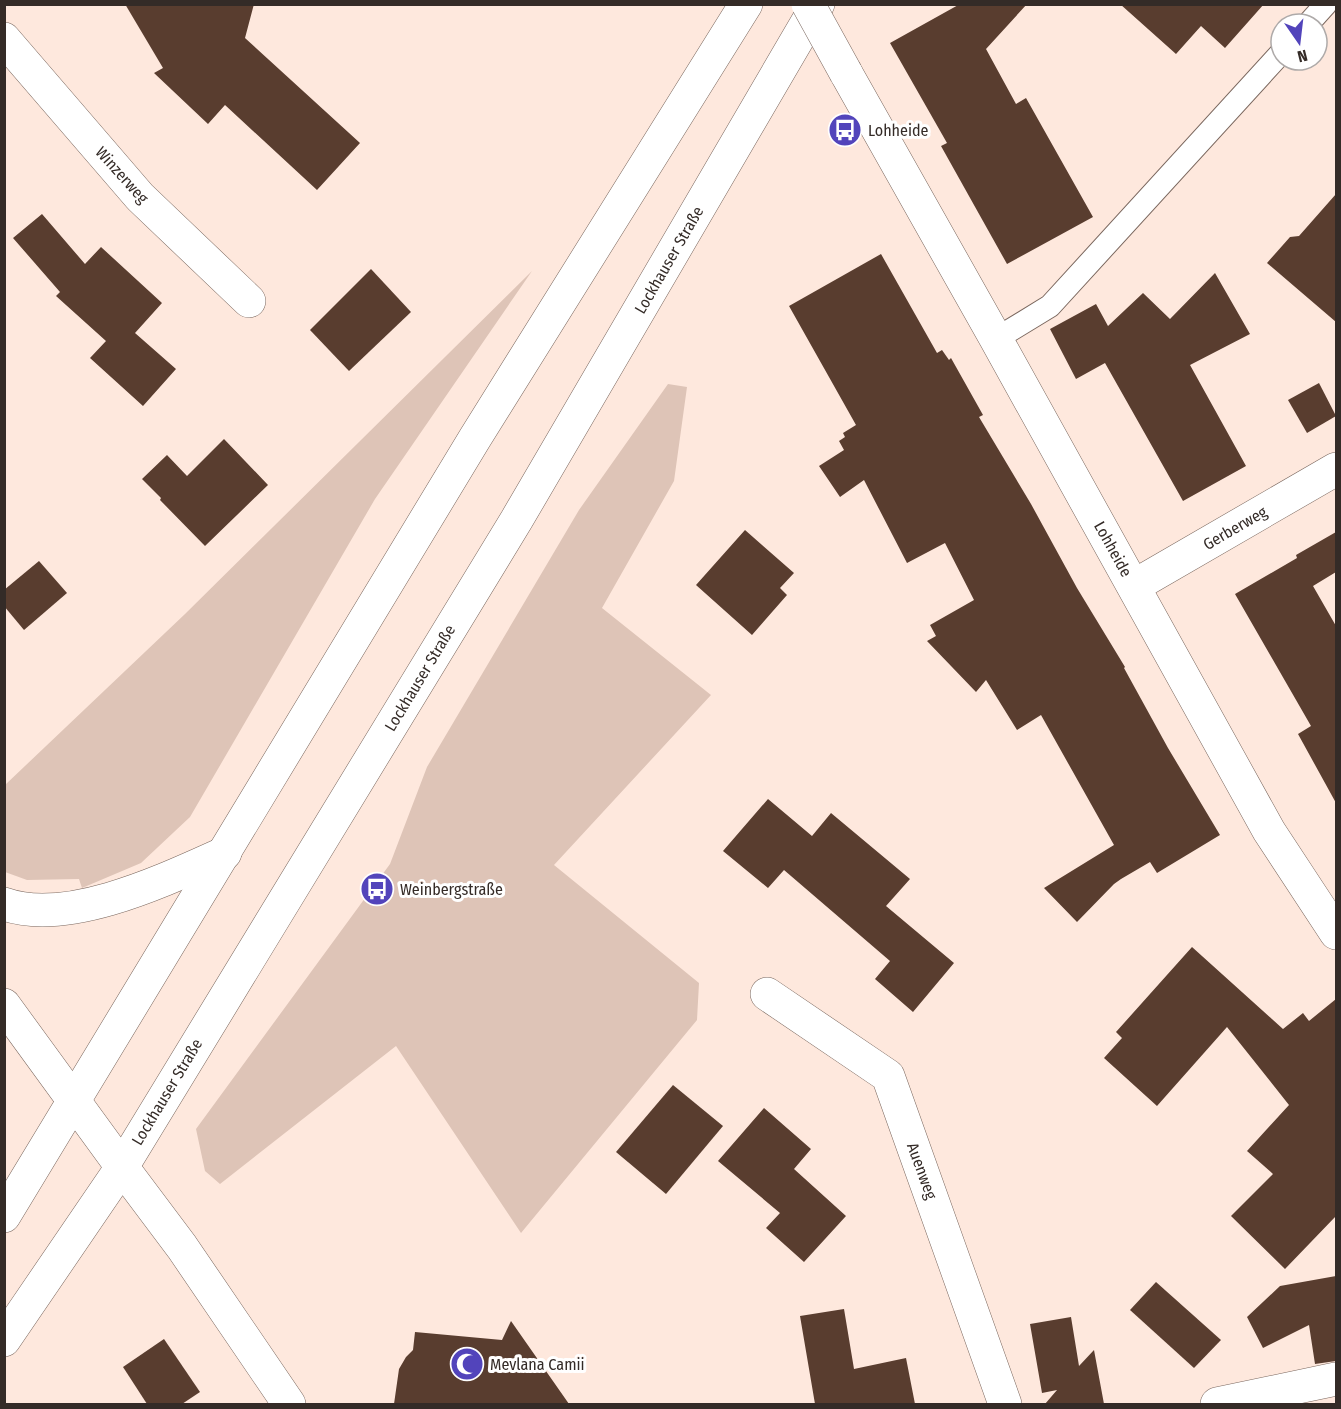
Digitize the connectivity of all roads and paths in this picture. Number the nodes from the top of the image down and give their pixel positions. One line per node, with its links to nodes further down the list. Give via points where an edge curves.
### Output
1 (746, 4): 10 (street, via 475,438)
2 (808, 4): 7 (street, Lohheide, bridge)
3 (819, 4): 16 (street, Lockhauser Straße, via 517,519)
4 (4, 39): 6 (street, Winzerweg, via 140,197)
5 (1269, 66): 7 (lane, via 1050,306)
6 (249, 301)
7 (996, 339): 9 (street, Lohheide)
8 (1336, 469): 9 (street, Gerberweg)
9 (1134, 586): 12 (street, Lohheide, via 1269,831)
10 (225, 853): 11 (street, via 119,896 63,909 20,910); 15 (street)
11 (4, 904)
12 (1336, 933)
13 (767, 994): 21 (street, Auenweg, via 888,1076)
14 (4, 1005): 15 (street)
15 (75, 1103): 16 (street); 17 (street)
16 (122, 1167): 18 (street, Lockhauser Straße); 20 (street, via 182,1247)
17 (4, 1216)
18 (4, 1340)
19 (1336, 1379): 22 (street)
20 (288, 1404)
21 (1005, 1404)
22 (1217, 1404)

